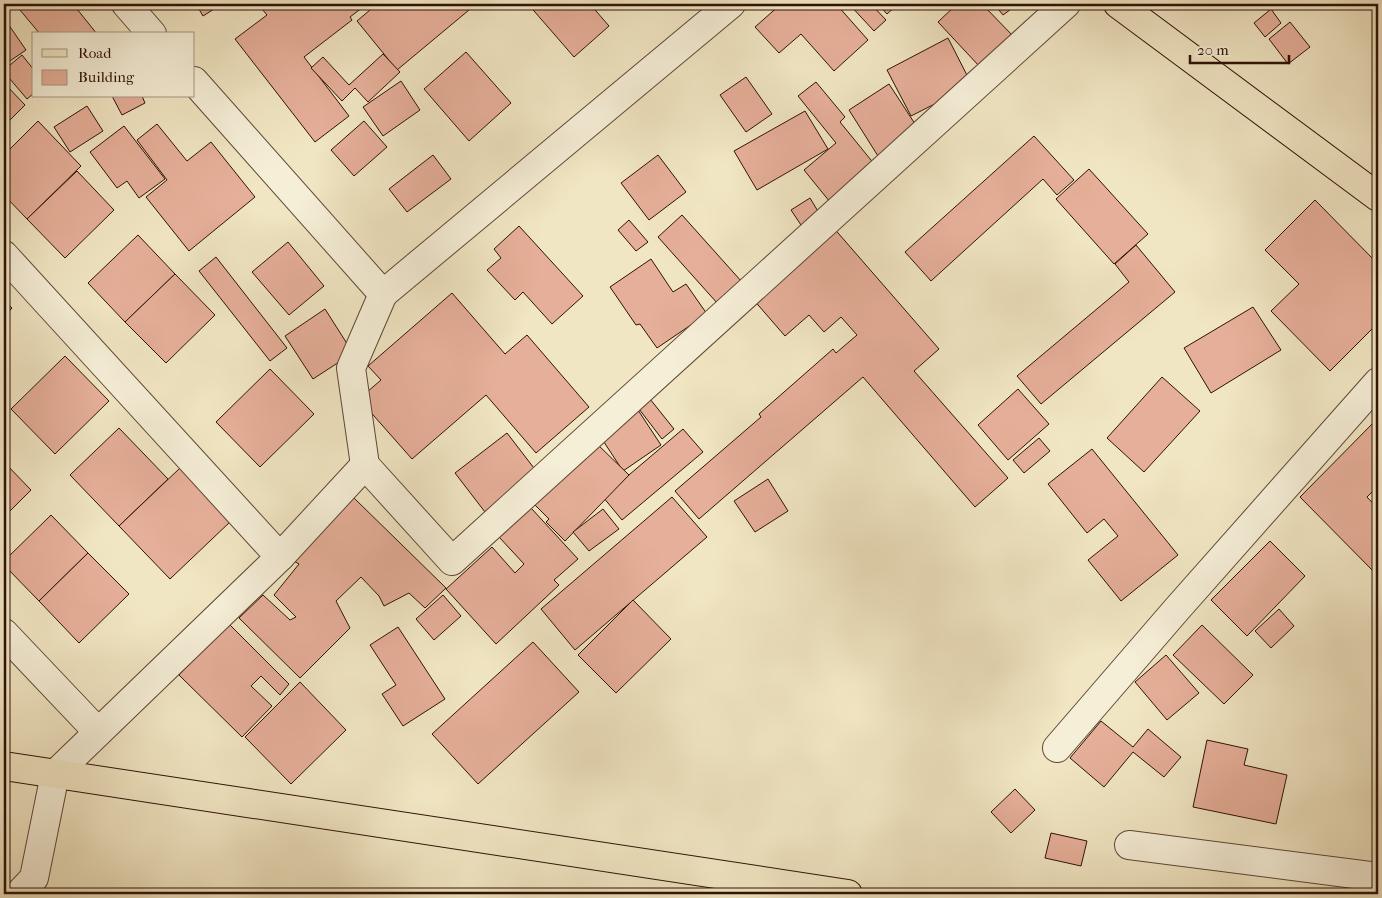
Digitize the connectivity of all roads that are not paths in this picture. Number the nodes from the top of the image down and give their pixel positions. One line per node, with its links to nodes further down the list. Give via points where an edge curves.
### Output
1 (126, 4): 5 (street)
2 (731, 4): 9 (street)
3 (1066, 4): 11 (street, via 452,561)
4 (1118, 4): 7 (main road)
5 (150, 32)
6 (195, 82): 9 (street)
7 (1378, 197)
8 (4, 255): 12 (street)
9 (383, 294): 11 (street, via 351,368)
10 (1378, 382): 15 (street)
11 (365, 465): 12 (street)
12 (280, 557): 14 (street)
13 (4, 633): 14 (street)
14 (98, 732): 17 (street)
15 (1057, 748)
16 (4, 766): 17 (main road)
17 (55, 774): 20 (street, via 34,878); 21 (main road)
18 (1129, 845): 19 (street)
19 (1378, 877)
20 (19, 894)
21 (848, 894)

